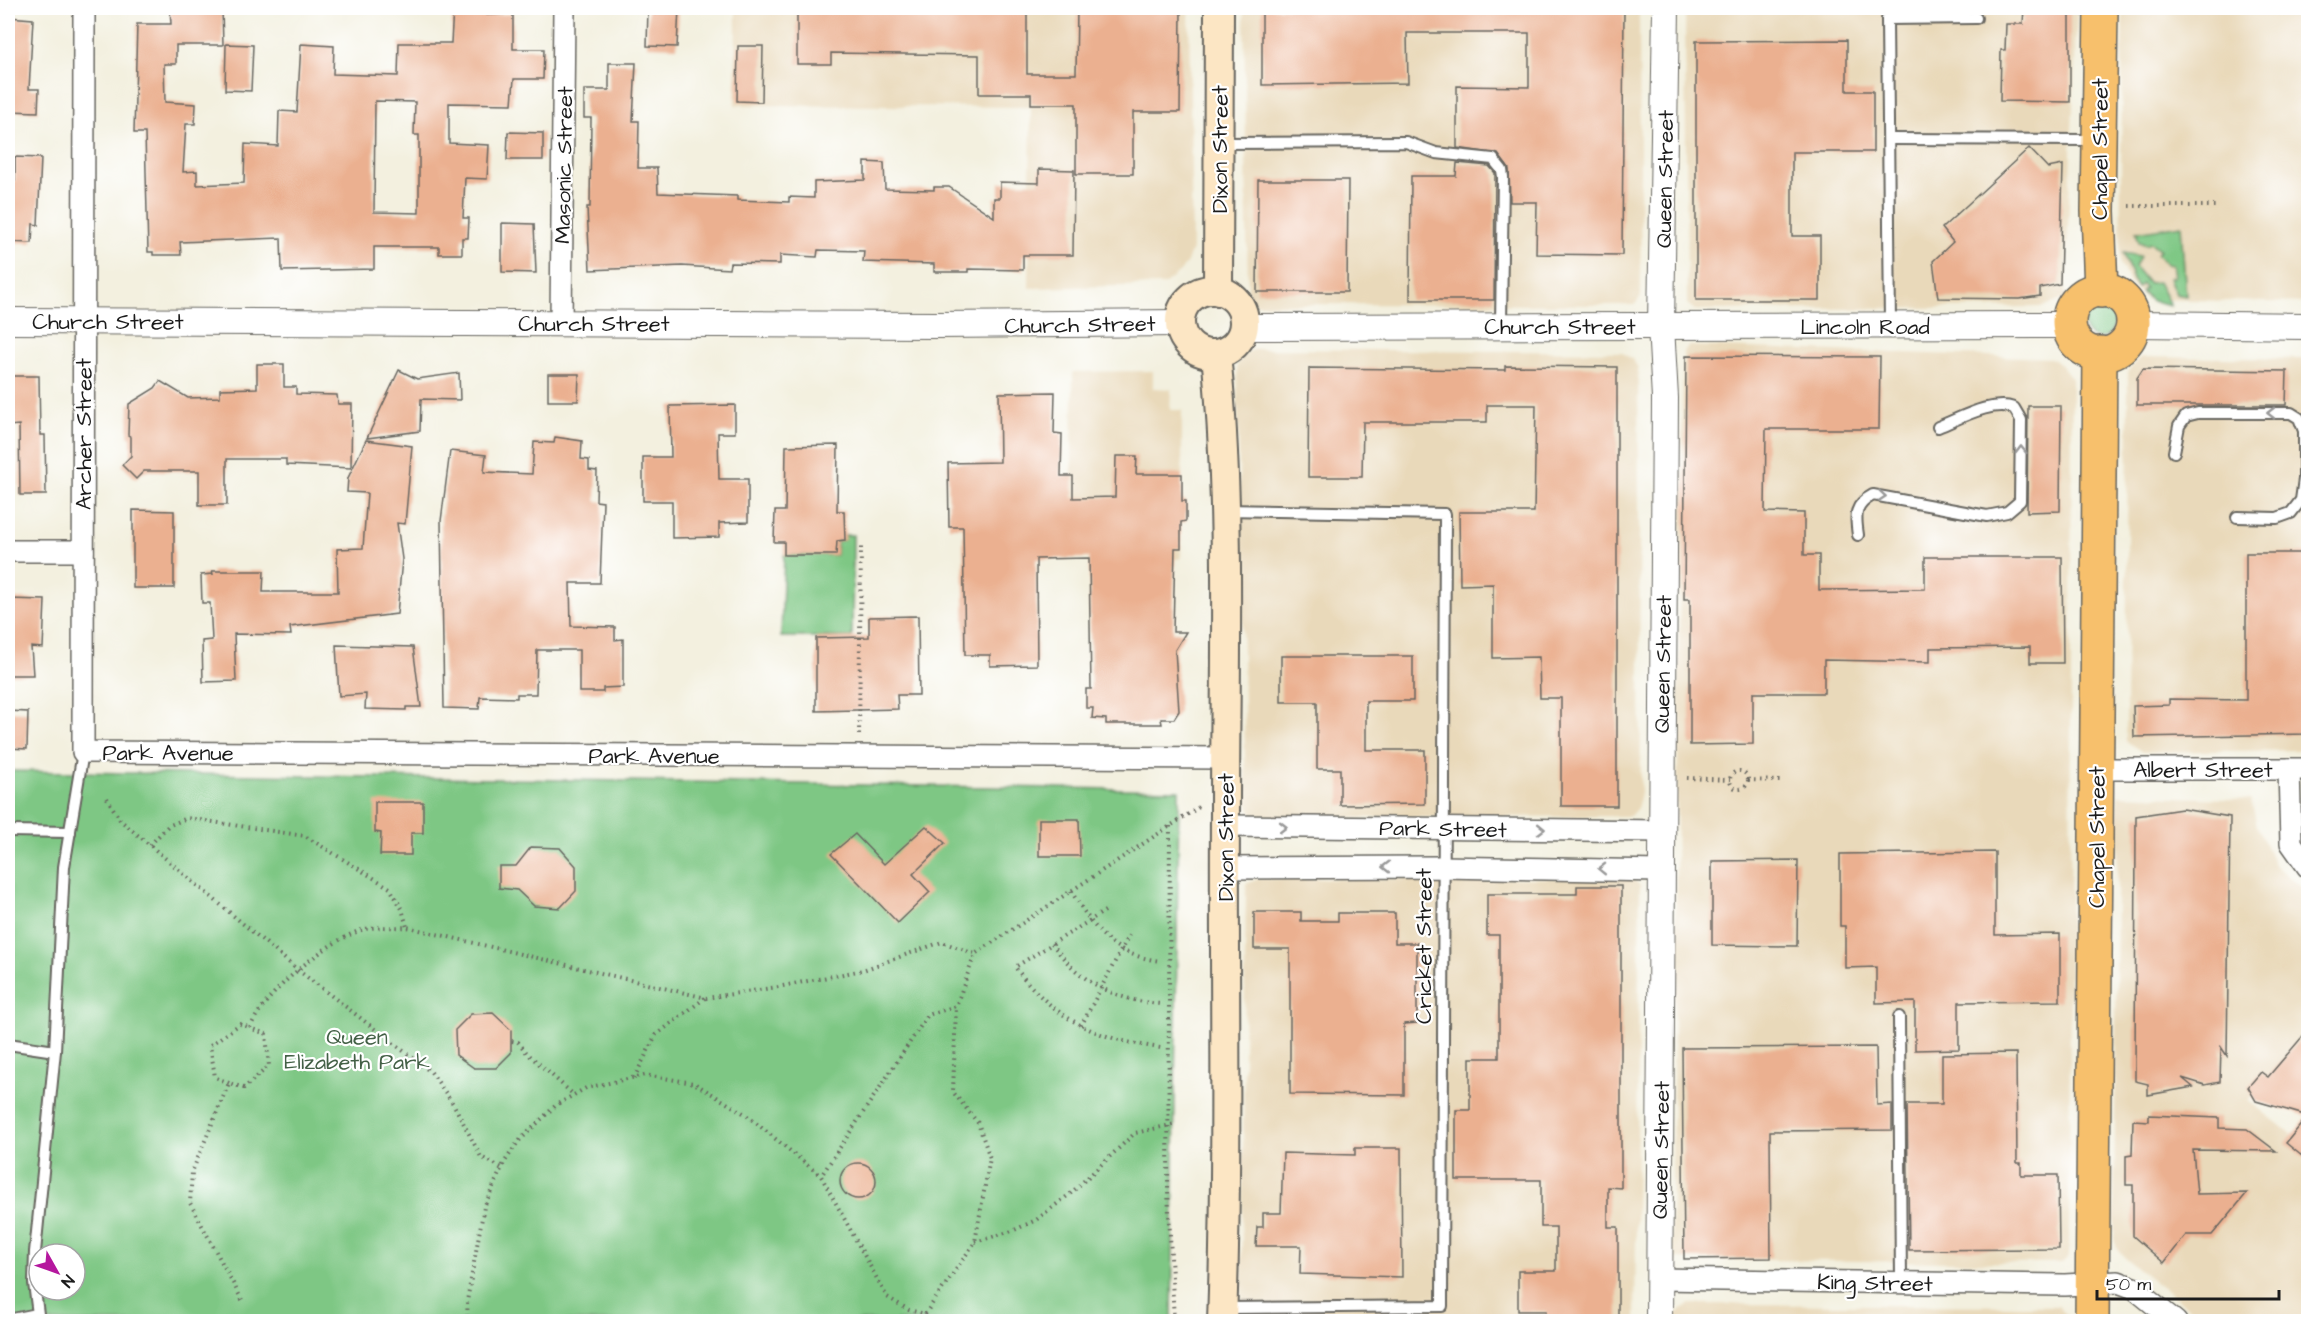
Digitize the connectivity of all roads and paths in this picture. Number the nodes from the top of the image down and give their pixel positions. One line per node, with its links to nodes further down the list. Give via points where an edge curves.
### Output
1 (84, 8): 15 (street, Archer Street)
2 (564, 8): 16 (street, Masonic Street)
3 (1219, 8): 9 (main road, Dixon Street)
4 (1666, 8): 20 (street, Queen Street)
5 (2101, 8): 8 (highway, Chapel Street)
6 (1976, 18): 7 (lane, via 1887,19)
7 (1890, 139): 8 (lane); 21 (lane)
8 (2098, 140): 13 (highway, Chapel Street)
9 (1219, 143): 12 (main road, Dixon Street); 24 (lane, via 1406,142 1436,153 1493,159 1503,177)
10 (2129, 206): 11 (path)
11 (2215, 206)
12 (1218, 291): 17 (main road, via 1207,291 1189,300); 23 (main road, via 1239,305)
13 (2102, 291): 18 (highway, via 2121,297 2130,309); 19 (highway, via 2094,290 2077,301)
14 (8, 321): 15 (street, Church Street)
15 (83, 321): 16 (street, Church Street); 34 (street, Archer Street)
16 (561, 322): 17 (street, Church Street)
17 (1180, 323): 26 (main road, via 1191,346)
18 (2133, 324): 22 (street); 25 (highway, via 2122,346)
19 (2069, 325): 21 (street, Lincoln Road); 25 (highway, via 2082,348)
20 (1661, 326): 21 (street, Lincoln Road); 24 (street, Church Street); 50 (street, Queen Street, via 1665,398)
21 (1890, 326)
22 (2308, 326)
23 (1243, 327): 24 (street, Church Street); 26 (main road, via 1238,340 1228,350)
24 (1501, 327)
25 (2100, 353): 38 (highway, Chapel Street)
26 (1216, 354): 29 (main road, Dixon Street, via 1224,440)
27 (1938, 427): 31 (lane, one-way to 27, via 1855,514 1860,502 1873,495 1986,516 2007,512 2020,501 2021,420 2014,408 1989,408)
28 (2174, 452): 30 (lane, one-way to 28, via 2277,518 2291,513 2301,500 2304,431 2300,418 2291,413 2186,416 2179,426)
29 (1225, 510): 37 (main road, Dixon Street); 48 (lane, Cricket Street, via 1445,514)
30 (2236, 517)
31 (1858, 535)
32 (861, 545): 36 (path)
33 (8, 551): 34 (street)
34 (83, 551): 35 (street, Archer Street)
35 (83, 752): 36 (street, Park Avenue); 51 (lane)
36 (859, 756): 37 (street, Park Avenue)
37 (1225, 758): 44 (main road, Dixon Street)
38 (2097, 769): 39 (street, Albert Street); 88 (highway, Chapel Street)
39 (2299, 769): 54 (street, via 2291,843)
40 (1682, 780): 41 (path)
41 (1730, 780): 42 (path, via 1739,789); 42 (path, via 1732,774 1741,771)
42 (1748, 780): 43 (path)
43 (1780, 781)
44 (1225, 790): 46 (path); 47 (main road, Dixon Street)
45 (108, 798): 52 (path, via 120,820)
46 (1170, 826): 57 (path); 82 (path)
47 (1225, 826): 48 (street, Park Street, one-way to 48); 55 (main road, Dixon Street)
48 (1443, 827): 50 (street, Park Street, one-way to 50); 53 (lane, Cricket Street)
49 (8, 831): 51 (lane)
50 (1661, 831): 56 (street, Queen Street)
51 (70, 832): 77 (lane, via 64,867)
52 (150, 845): 60 (path, via 168,826 187,818 305,836 390,888); 66 (path)
53 (1442, 867): 55 (street, Park Street, one-way to 55); 56 (street, Park Street, one-way to 53); 91 (lane, Cricket Street, via 1442,1306)
54 (2308, 867)
55 (1226, 868): 91 (main road, Dixon Street)
56 (1660, 871): 86 (street, Queen Street)
57 (1071, 891): 59 (path); 64 (path)
58 (1104, 910): 59 (path)
59 (1089, 920): 62 (path); 63 (path)
60 (407, 927): 66 (path, via 365,929 316,955); 68 (path)
61 (1130, 935): 63 (path)
62 (1052, 943): 67 (path, via 1073,970); 72 (path, via 1015,967 1043,999)
63 (1121, 950): 65 (path); 67 (path)
64 (975, 954): 68 (path, via 942,942 863,970); 70 (path)
65 (1161, 961)
66 (299, 971): 73 (path, via 274,990); 83 (path, via 431,1072 481,1157)
67 (1100, 988): 69 (path, via 1133,1001); 72 (path)
68 (706, 998): 78 (path, via 656,1035)
69 (1161, 1004)
70 (956, 1006): 84 (path, via 928,1015); 85 (path, via 953,1092 978,1123 990,1158)
71 (1899, 1017): 87 (lane)
72 (1081, 1026): 76 (path, via 1107,1038)
73 (250, 1028): 79 (path, via 240,1024 210,1045 215,1077); 79 (path, via 266,1034 269,1066 244,1088)
74 (512, 1041): 80 (path, via 518,1042)
75 (8, 1044): 77 (lane)
76 (1161, 1048)
77 (55, 1051): 92 (lane, via 35,1252)
78 (634, 1078): 80 (path, via 586,1088); 84 (path, via 694,1083 744,1114)
79 (229, 1083): 89 (path, via 192,1172 190,1203)
80 (574, 1095): 83 (path, via 556,1105 518,1142)
81 (1175, 1124): 82 (path)
82 (1168, 1125): 85 (path, via 1135,1133 1036,1220); 96 (path)
83 (502, 1168): 94 (path, via 484,1207)
84 (821, 1176): 90 (path, via 886,1297)
85 (975, 1242): 90 (path)
86 (1659, 1279): 87 (street, King Street); 97 (street, Queen Street)
87 (1901, 1282): 88 (street, King Street)
88 (2092, 1284): 98 (highway, Chapel Street); 99 (street, King Street, via 2118,1282 2134,1288)
89 (242, 1300)
90 (925, 1314): 95 (path)
91 (1222, 1315)
92 (38, 1318): 93 (lane)
93 (8, 1320)
94 (468, 1322)
95 (926, 1322)
96 (1174, 1322)
97 (1659, 1322)
98 (2092, 1322)
99 (2176, 1322)

